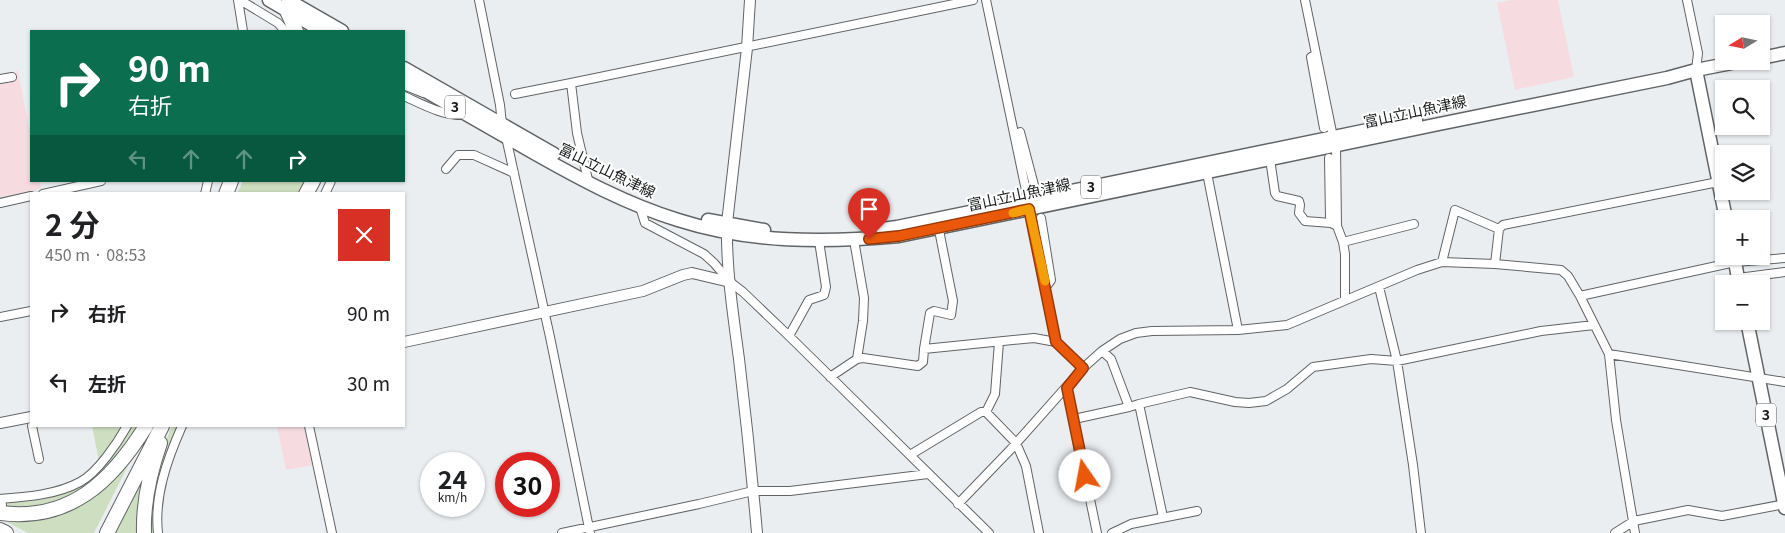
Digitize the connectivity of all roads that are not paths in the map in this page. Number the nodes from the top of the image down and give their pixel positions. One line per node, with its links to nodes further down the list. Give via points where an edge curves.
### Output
1 (239, 0): 10 (street); 11 (street)
2 (268, 0): 9 (main road)
3 (479, 0): 31 (street)
4 (750, 0): 15 (street)
5 (973, 0): 15 (street)
6 (986, 0): 30 (street)
7 (1305, 0): 16 (street)
8 (1687, 0): 21 (street, via 1698,53)
9 (288, 3): 12 (highway); 13 (main road); 14 (main road)
10 (243, 30)
11 (284, 30)
12 (296, 30)
13 (321, 30)
14 (340, 30)
15 (747, 48): 25 (street); 52 (street)
16 (1316, 52): 33 (street); 33 (street, via 1311,57)
17 (1785, 53): 18 (main road)
18 (1770, 56)
19 (1715, 66): 21 (main road, 富山立山魚津線)
20 (405, 69): 31 (main road, 富山立山魚津線 / 3)
21 (1696, 70): 33 (main road, 富山立山魚津線 / 3, via 1667,78); 36 (main road)
22 (12, 77): 23 (street)
23 (0, 79)
24 (405, 80): 26 (highway)
25 (571, 83): 27 (street); 40 (street, via 577,133)
26 (424, 90): 29 (main road, 富山立山魚津線 / 3)
27 (515, 94)
28 (405, 96): 29 (street, via 453,116)
29 (469, 115): 32 (main road, 富山立山魚津線 / 3)
30 (1013, 122): 45 (street); 45 (street, via 1019,128)
31 (502, 124): 40 (main road, 富山立山魚津線 / 3)
32 (506, 137): 38 (street); 40 (main road, 富山立山魚津線 / 3)
33 (1331, 137): 35 (main road, 富山立山魚津線 / 3); 45 (main road, 富山立山魚津線 / 3); 50 (street)
34 (1329, 158): 50 (street)
35 (1270, 160): 39 (main road, 富山立山魚津線 / 3); 50 (street, via 1277,196 1299,201 1299,213 1305,221)
36 (1715, 167)
37 (446, 169): 38 (street, via 458,155 474,155)
38 (514, 173): 70 (street)
39 (1206, 173): 45 (main road, 富山立山魚津線 / 3); 73 (street)
40 (588, 179): 47 (main road, 富山立山魚津線 / 3); 52 (main road, 富山立山魚津線 / 3)
41 (97, 182): 43 (street)
42 (1715, 183): 53 (street, via 1503,224)
43 (52, 192)
44 (30, 196): 46 (street)
45 (1031, 200): 49 (main road, 富山立山魚津線 / 3); 65 (street)
46 (0, 203)
47 (640, 207): 52 (main road, 富山立山魚津線 / 3, via 678,220); 64 (street, via 646,223 704,254)
48 (1041, 218): 65 (street, via 1051,280)
49 (938, 223): 52 (main road, 富山立山魚津線 / 3, via 856,232); 54 (main road, 富山立山魚津線 / 3, via 899,236); 79 (street, via 954,301 951,315 930,312)
50 (1334, 224): 56 (street)
51 (1414, 224): 56 (street)
52 (727, 228): 55 (main road, 富山立山魚津線 / 3, via 770,238); 64 (street)
53 (1499, 229): 59 (street, via 1455,210); 60 (street)
54 (854, 240): 55 (main road, 富山立山魚津線 / 3); 82 (street, via 864,298)
55 (819, 241): 75 (street, via 826,286 824,296 809,300)
56 (1343, 242): 68 (street)
57 (1770, 258): 58 (street)
58 (1785, 258)
59 (1442, 262): 60 (street); 66 (street)
60 (1495, 264): 67 (street, via 1561,270)
61 (1715, 264): 67 (street)
62 (1785, 272): 63 (street)
63 (1770, 275)
64 (730, 282): 70 (street, via 692,273 643,291); 75 (street); 107 (street)
65 (1046, 287): 78 (street)
66 (1379, 287): 68 (street); 83 (street)
67 (1580, 296): 72 (street)
68 (1345, 300): 73 (street, via 1287,325)
69 (30, 310): 71 (street)
70 (544, 312): 76 (street); 115 (street)
71 (0, 317)
72 (1594, 325): 81 (street); 83 (street, via 1541,331)
73 (1238, 330): 80 (street, via 1136,333)
74 (1749, 330): 86 (main road, 3)
75 (789, 336): 85 (street)
76 (405, 342)
77 (998, 342): 78 (street, via 1034,338); 79 (street); 91 (street, via 995,394)
78 (1056, 342): 84 (street)
79 (924, 349): 82 (street, via 923,362 918,366)
80 (1102, 351): 84 (street); 90 (street, via 1111,359)
81 (1609, 354): 86 (street); 113 (street, via 1616,420)
82 (857, 359): 85 (street)
83 (1397, 361): 89 (street, via 1371,359 1313,367 1287,389 1266,401 1235,402 1190,392); 128 (street)
84 (1083, 368): 88 (street)
85 (830, 377): 104 (street)
86 (1758, 379): 87 (street); 110 (main road, 3)
87 (1785, 382)
88 (1067, 388): 92 (street); 103 (street)
89 (1139, 404): 90 (street); 112 (street)
90 (1129, 407): 92 (street)
91 (986, 412): 103 (street); 104 (street)
92 (1074, 419): 126 (street)
93 (30, 420): 94 (street)
94 (0, 423)
95 (32, 427): 105 (street)
96 (126, 427): 109 (street, via 104,460 82,481 67,488)
97 (145, 427): 109 (highway, via 114,470 93,490 68,505 44,512 16,514)
98 (152, 427): 117 (highway)
99 (161, 427): 118 (highway)
100 (166, 427): 119 (highway, via 148,483)
101 (182, 427): 120 (street, via 159,495)
102 (309, 427): 121 (street)
103 (1016, 443): 108 (street); 125 (street, via 1026,466)
104 (910, 454): 106 (street)
105 (38, 459)
106 (928, 474): 107 (street, via 790,491); 108 (street)
107 (753, 491): 115 (street); 123 (street)
108 (958, 504): 124 (street)
109 (0, 505)
110 (1785, 505): 113 (street, via 1722,516 1688,510)
111 (1197, 511): 112 (street)
112 (1162, 517): 127 (street, via 1131,524)
113 (1634, 521): 129 (street); 130 (street)
114 (0, 530): 116 (highway)
115 (590, 530): 122 (street)
116 (6, 533)
117 (99, 533)
118 (107, 533)
119 (144, 533)
120 (158, 533)
121 (332, 533)
122 (562, 533)
123 (757, 533)
124 (988, 533)
125 (1039, 533)
126 (1097, 533)
127 (1112, 533)
128 (1421, 533)
129 (1614, 533)
130 (1636, 533)

